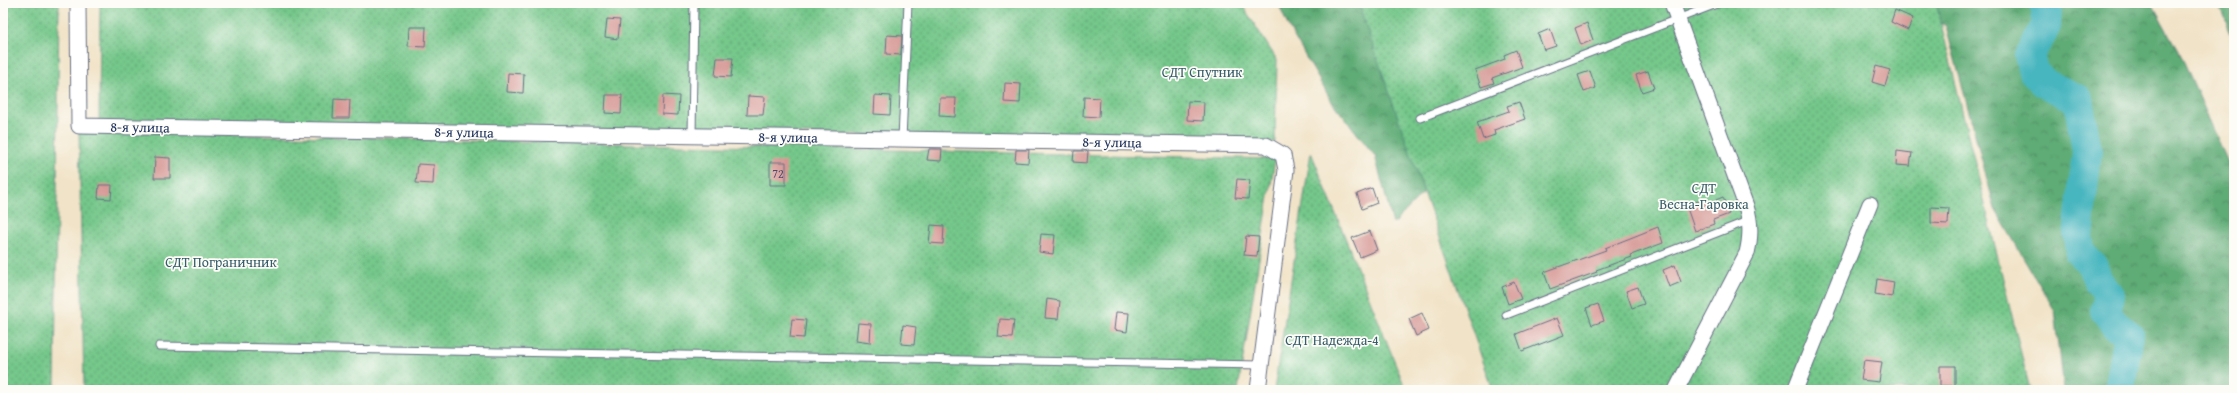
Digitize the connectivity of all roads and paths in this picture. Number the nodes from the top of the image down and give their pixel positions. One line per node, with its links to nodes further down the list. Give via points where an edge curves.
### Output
1 (78, 3): 8 (street, 8-я улица, via 79,126)
2 (694, 3): 8 (lane)
3 (908, 3): 9 (lane)
4 (1672, 3): 6 (street)
5 (1719, 3): 6 (lane)
6 (1678, 19): 7 (lane); 11 (street)
7 (1420, 118)
8 (692, 136): 9 (street, 8-я улица)
9 (902, 139): 14 (street, 8-я улица, via 1266,144 1283,155 1286,170)
10 (1870, 204): 17 (street)
11 (1750, 220): 12 (lane); 16 (street, via 1751,235 1747,252)
12 (1506, 315)
13 (159, 346): 14 (lane)
14 (1262, 365): 15 (street, 8-я улица)
15 (1258, 390)
16 (1676, 390)
17 (1795, 390)

